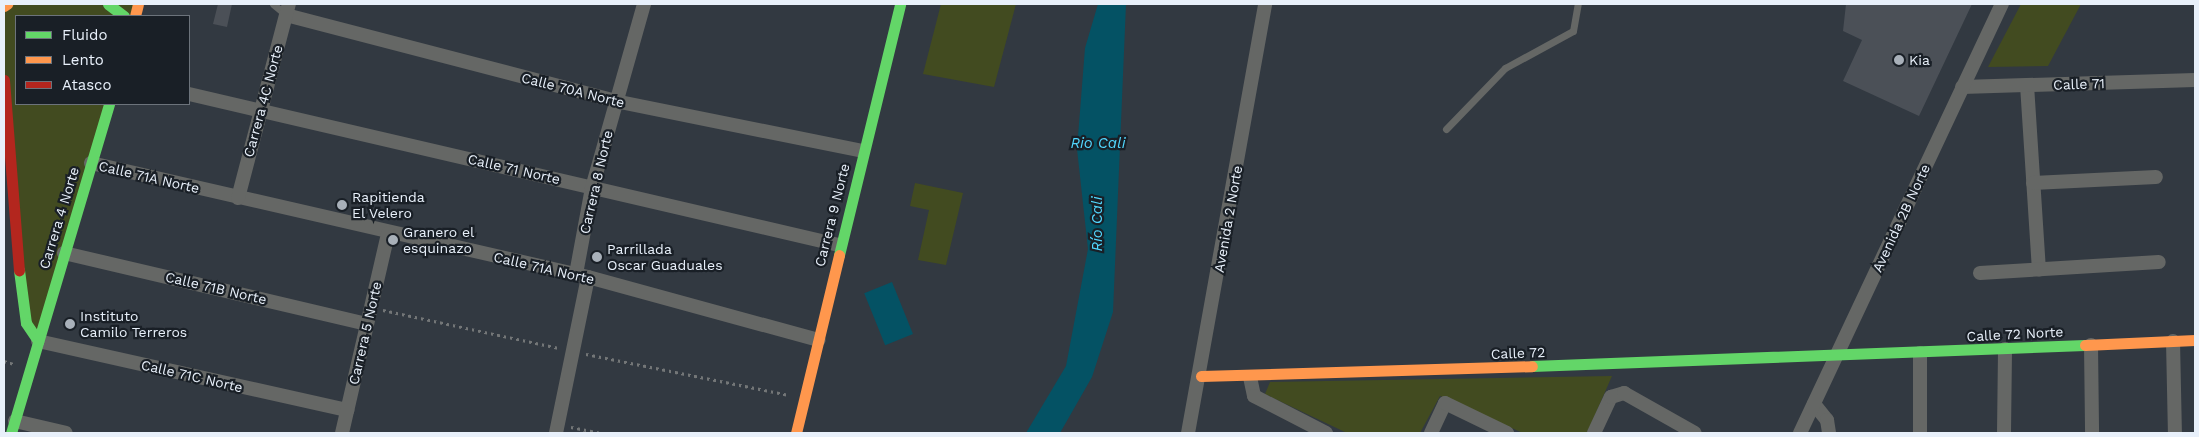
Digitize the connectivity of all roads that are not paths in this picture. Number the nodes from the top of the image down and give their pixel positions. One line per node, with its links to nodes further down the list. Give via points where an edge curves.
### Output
1 (108, 4): 9 (street)
2 (273, 4): 8 (lane)
3 (644, 4): 15 (street, Carrera 8 Norte)
4 (900, 4): 19 (street, Carrera 9 Norte)
5 (1265, 4): 43 (street, Avenida 2 Norte)
6 (1578, 4): 18 (lane, via 1573,31 1505,68)
7 (2002, 4): 13 (street, Avenida 2B Norte)
8 (287, 9): 15 (street, Calle 70A Norte); 17 (street, Carrera 4C Norte)
9 (123, 15)
10 (4, 80): 32 (street, Carrera 4 Norte)
11 (2195, 80): 12 (street, Calle 71)
12 (2027, 85): 13 (street, Calle 71); 22 (street)
13 (1962, 87): 42 (street, Avenida 2B Norte)
14 (190, 94): 17 (street, Calle 71 Norte)
15 (615, 101): 19 (street, Calle 70A Norte); 23 (street, Carrera 8 Norte)
16 (109, 105): 20 (street, Carrera 4 Norte)
17 (260, 111): 23 (street, Calle 71 Norte); 24 (street, Carrera 4C Norte)
18 (1446, 129)
19 (863, 151): 26 (street, Carrera 9 Norte)
20 (91, 163): 24 (street, Calle 71A Norte); 27 (street, Carrera 4 Norte)
21 (2156, 177): 22 (street)
22 (2034, 184): 29 (street)
23 (592, 188): 26 (street, Calle 71 Norte); 31 (street, Carrera 8 Norte)
24 (238, 198): 25 (street, Calle 71A Norte)
25 (388, 233): 31 (street, Calle 71A Norte); 34 (street, Carrera 5 Norte)
26 (839, 245): 35 (street, Carrera 9 Norte)
27 (64, 253): 33 (street, Carrera 4 Norte); 34 (street, Calle 71B Norte)
28 (2159, 262): 29 (street)
29 (2039, 270): 30 (street)
30 (1980, 274)
31 (582, 276): 35 (street, Calle 71A Norte); 48 (street, Carrera 8 Norte)
32 (23, 303): 33 (street); 37 (street, Carrera 4 Norte, via 26,323)
33 (47, 308): 37 (street, Carrera 4 Norte)
34 (367, 324): 46 (street, Carrera 5 Norte)
35 (819, 340): 51 (street, Carrera 9 Norte)
36 (2195, 340): 38 (street, Calle 72 Norte)
37 (38, 341): 46 (street, Calle 71C Norte); 47 (street, Carrera 4 Norte)
38 (2173, 341): 39 (street, Calle 72 Norte); 63 (street)
39 (2091, 345): 40 (street, Calle 72 Norte); 62 (street)
40 (2005, 349): 41 (street, Calle 72 Norte); 61 (street)
41 (1920, 353): 42 (street, Calle 72 Norte); 60 (street)
42 (1836, 357): 44 (street, Calle 72); 45 (street, Avenida 2B Norte)
43 (1201, 376): 44 (street, Calle 72); 52 (street, Avenida 2 Norte)
44 (1250, 377): 53 (street, via 1254,396)
45 (1814, 404): 58 (street, Avenida 2B Norte); 59 (street, via 1827,420)
46 (347, 410): 50 (street, Carrera 5 Norte)
47 (13, 427): 49 (street)
48 (557, 429)
49 (66, 433)
50 (342, 433)
51 (796, 433)
52 (1188, 433)
53 (1326, 433)
54 (1430, 433): 55 (street, via 1445,403)
55 (1508, 433)
56 (1594, 433): 57 (street, via 1617,393 1624,393)
57 (1695, 433)
58 (1800, 433)
59 (1829, 433)
60 (1920, 433)
61 (2004, 433)
62 (2092, 433)
63 (2175, 433)

